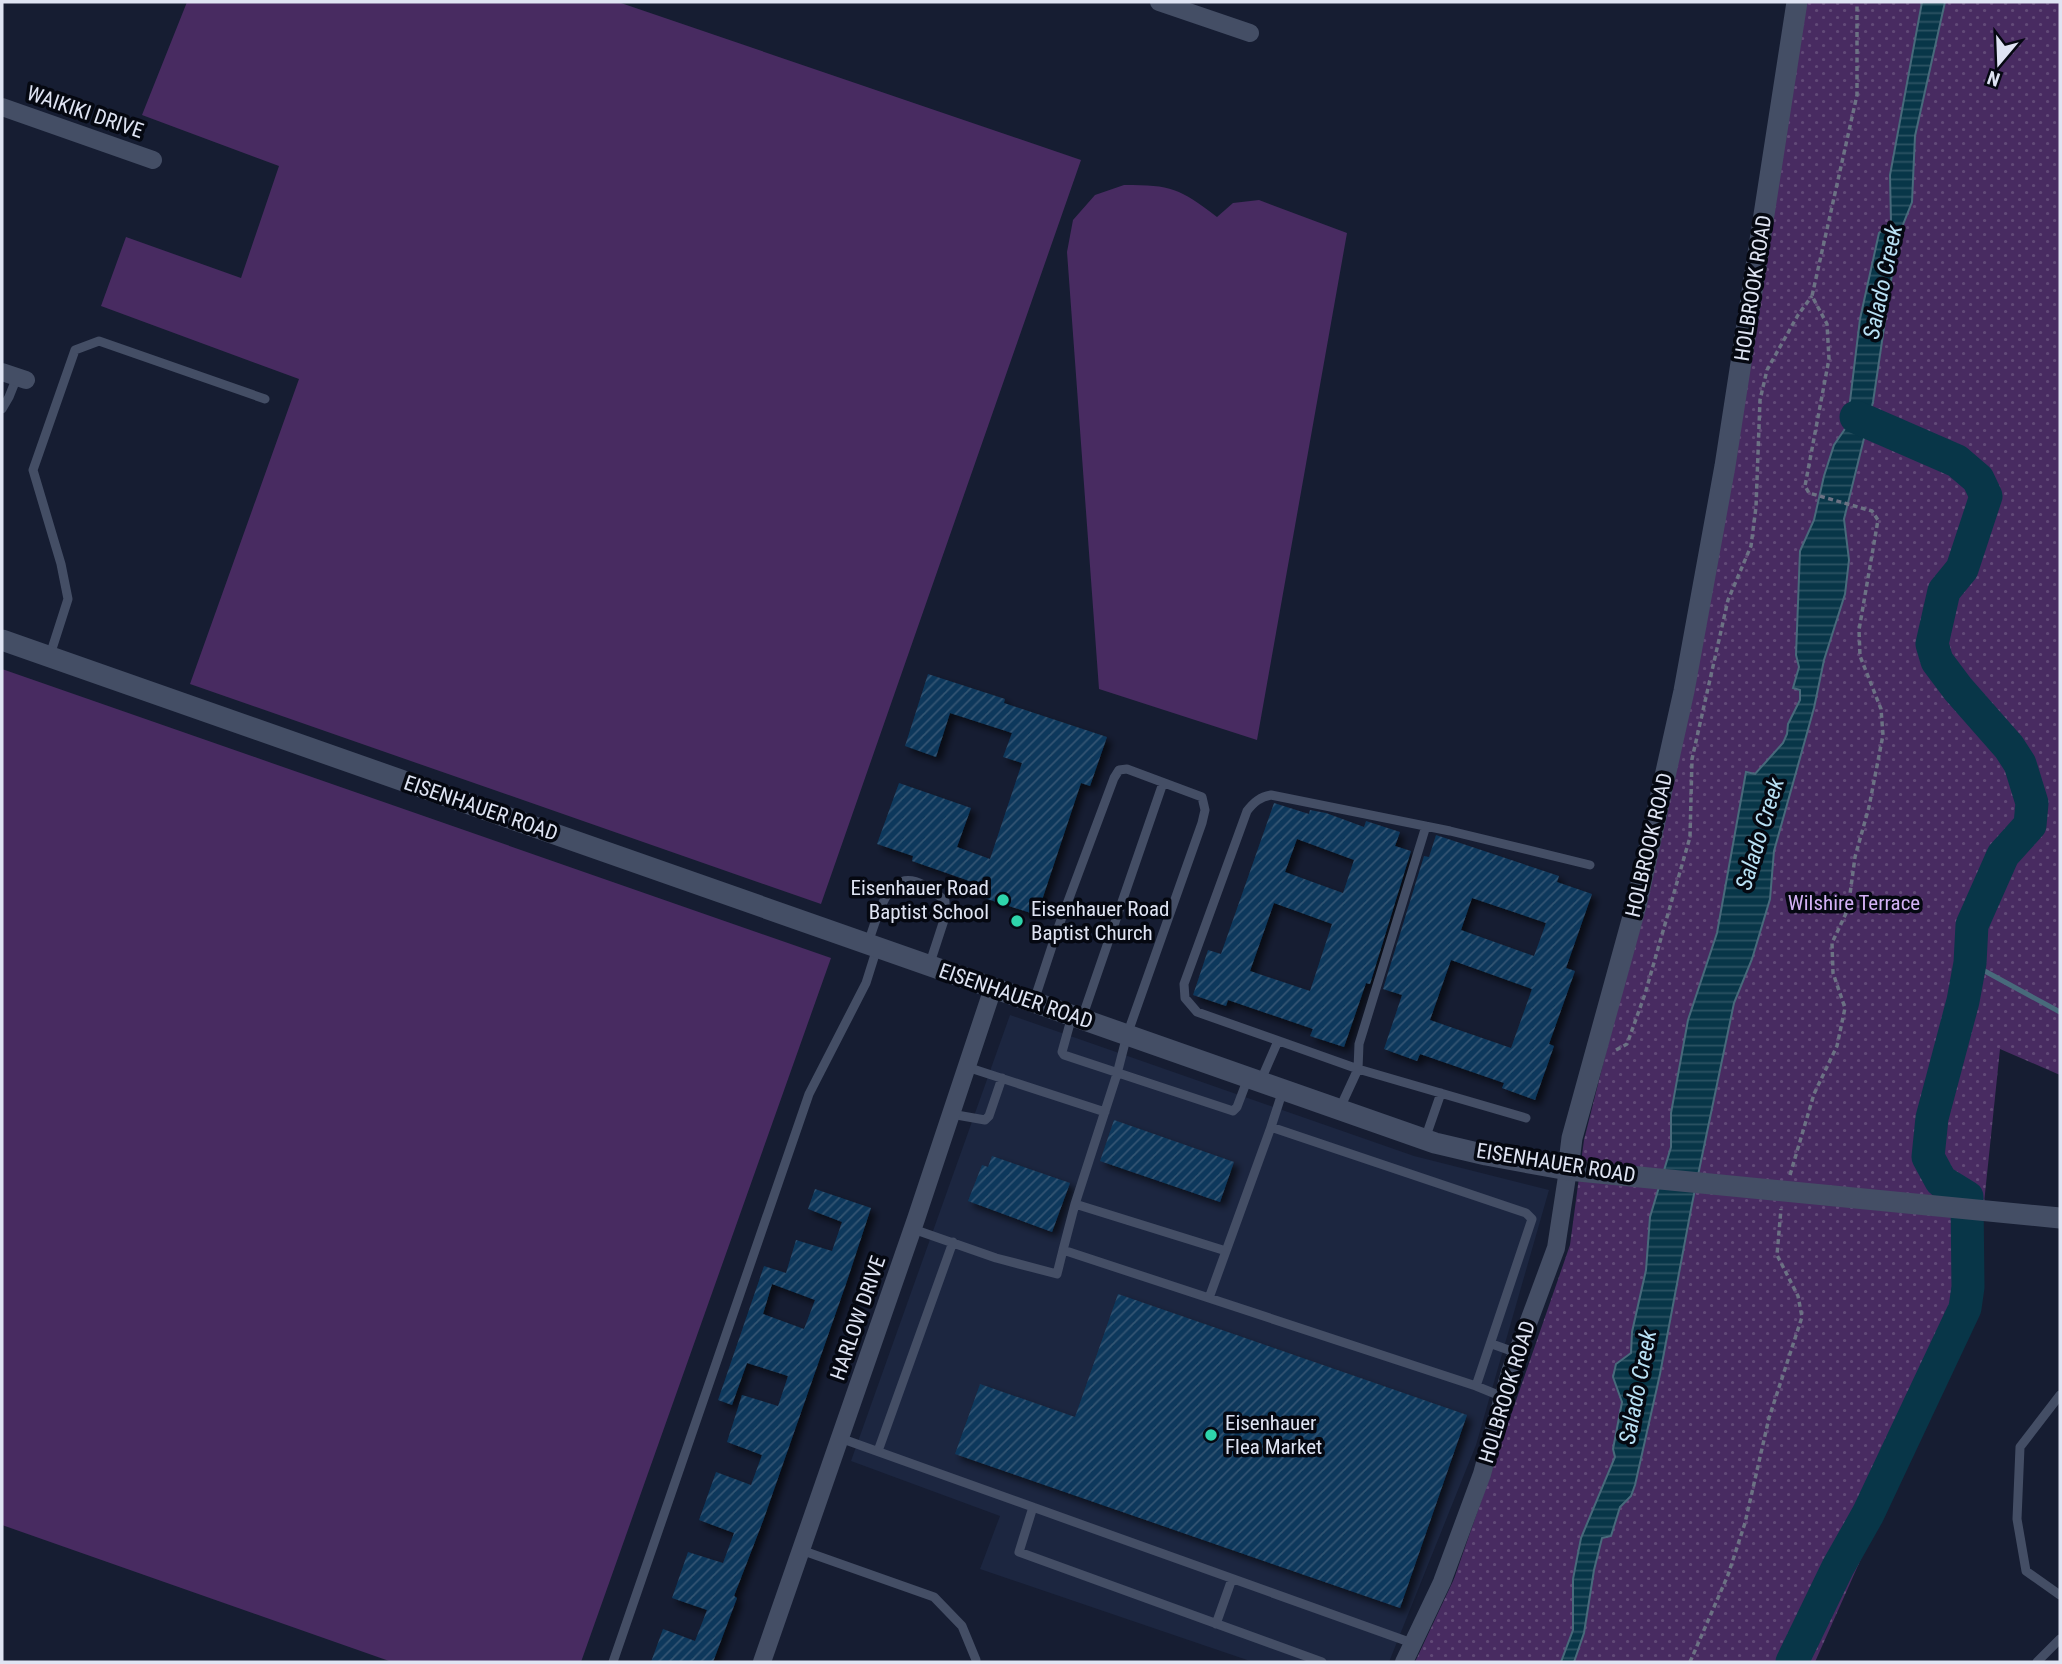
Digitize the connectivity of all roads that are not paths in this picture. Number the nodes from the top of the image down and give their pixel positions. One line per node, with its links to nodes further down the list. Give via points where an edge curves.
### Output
1 (1159, 2): 3 (street)
2 (1797, 2): 34 (main road, HOLBROOK ROAD, via 1725,466 1684,691 1637,902 1572,1138)
3 (1250, 33)
4 (2, 107): 5 (street, WAIKIKI DRIVE)
5 (153, 160)
6 (15, 376): 8 (lane)
7 (265, 399): 10 (lane, via 99,341 75,350 33,470 68,599)
8 (2, 409)
9 (2, 640): 10 (main road, EISENHAUER ROAD)
10 (49, 657): 14 (main road, EISENHAUER ROAD)
11 (1163, 783): 17 (lane, via 1127,769 1119,770 1114,778); 18 (lane); 19 (lane, via 1202,797 1205,810)
12 (1426, 826): 13 (lane); 20 (lane, via 1270,794 1247,811 1184,984 1185,998 1197,1012); 22 (lane, via 1359,1044)
13 (1590, 864)
14 (872, 946): 15 (main road, EISENHAUER ROAD); 15 (lane, via 885,894 902,881 912,881 945,901 945,917); 56 (lane, via 866,983 809,1094)
15 (929, 966): 16 (main road, EISENHAUER ROAD)
16 (993, 988): 17 (main road, EISENHAUER ROAD); 21 (street, HARLOW DRIVE)
17 (1034, 1003): 18 (main road, EISENHAUER ROAD)
18 (1077, 1018): 19 (main road, EISENHAUER ROAD); 23 (lane, via 1064,1055)
19 (1127, 1035): 23 (lane); 25 (main road, EISENHAUER ROAD)
20 (1278, 1041): 22 (lane); 25 (lane)
21 (966, 1067): 24 (lane); 30 (street, HARLOW DRIVE)
22 (1358, 1069): 27 (lane); 28 (lane)
23 (1117, 1074): 25 (lane, via 1233,1111); 29 (lane)
24 (1002, 1078): 29 (lane); 30 (lane, via 985,1120)
25 (1254, 1080): 26 (main road, EISENHAUER ROAD)
26 (1283, 1090): 28 (main road, EISENHAUER ROAD); 32 (lane)
27 (1441, 1093): 31 (lane); 33 (lane)
28 (1339, 1110): 33 (main road, EISENHAUER ROAD)
29 (1105, 1112): 35 (lane)
30 (951, 1114): 37 (street, HARLOW DRIVE)
31 (1526, 1118)
32 (1271, 1127): 40 (lane); 42 (lane, via 1526,1213 1532,1219)
33 (1425, 1139): 34 (main road, EISENHAUER ROAD)
34 (1568, 1170): 36 (main road, EISENHAUER ROAD); 43 (street, HOLBROOK ROAD, via 1556,1248)
35 (1075, 1204): 39 (lane); 40 (lane)
36 (2060, 1218)
37 (913, 1229): 38 (lane); 47 (street, HARLOW DRIVE)
38 (953, 1242): 39 (lane, via 1057,1274); 48 (lane)
39 (1063, 1250): 41 (lane)
40 (1226, 1251): 41 (lane)
41 (1209, 1298): 44 (lane)
42 (1492, 1344): 43 (lane); 44 (lane)
43 (1517, 1353): 46 (street, HOLBROOK ROAD)
44 (1476, 1386): 46 (lane)
45 (2060, 1395): 52 (lane, via 2020,1447 2017,1519 2026,1571)
46 (1503, 1397): 55 (street, HOLBROOK ROAD, via 1482,1474 1442,1582)
47 (840, 1438): 48 (lane); 50 (street, HARLOW DRIVE)
48 (878, 1451): 49 (lane)
49 (1033, 1507): 51 (lane); 53 (lane, via 1019,1552)
50 (801, 1550): 57 (street, HARLOW DRIVE); 58 (lane, via 934,1597 962,1626)
51 (1232, 1579): 53 (lane); 55 (lane)
52 (2060, 1595)
53 (1216, 1624): 59 (lane)
54 (2060, 1639): 61 (lane)
55 (1412, 1643): 60 (street, HOLBROOK ROAD)
56 (613, 1662)
57 (762, 1662)
58 (977, 1662)
59 (1322, 1662)
60 (1404, 1662)
61 (2037, 1662)

